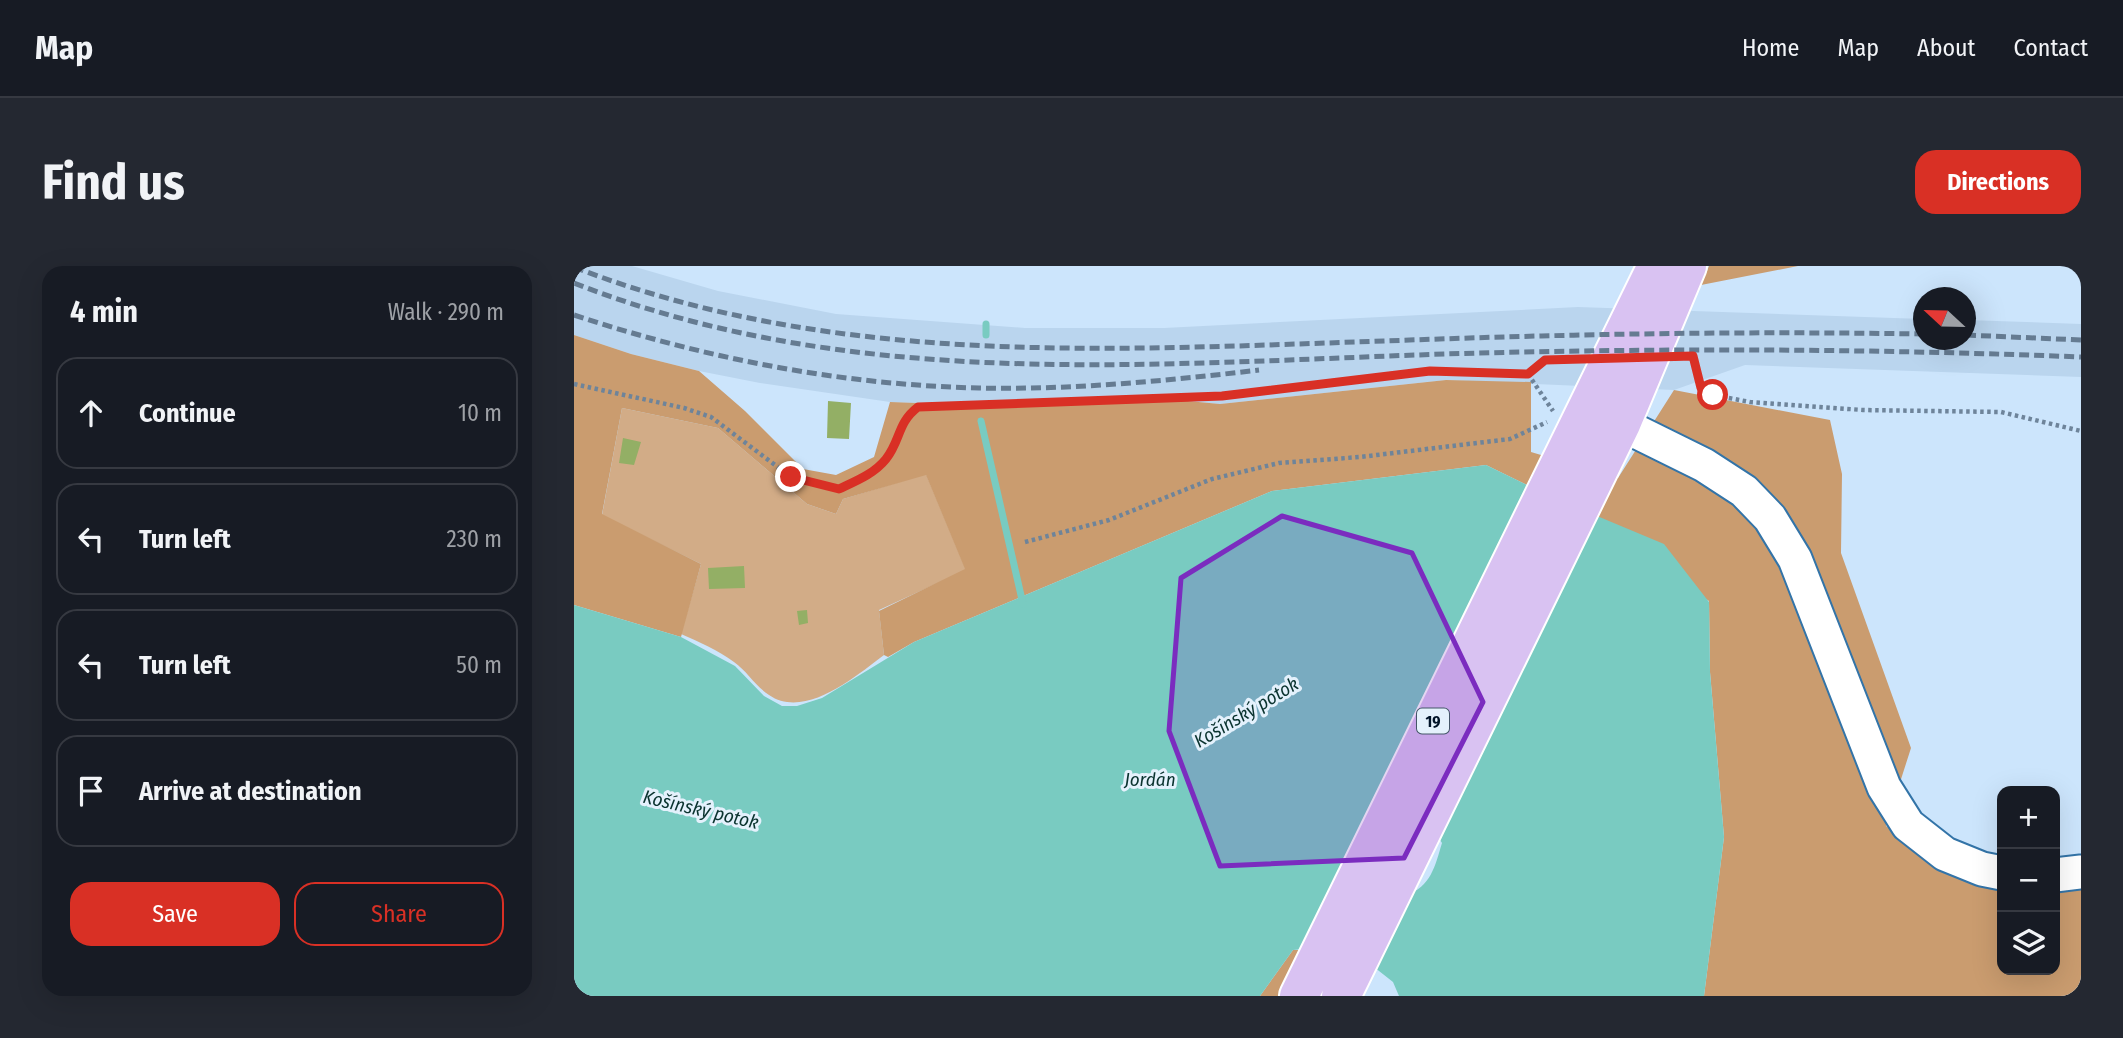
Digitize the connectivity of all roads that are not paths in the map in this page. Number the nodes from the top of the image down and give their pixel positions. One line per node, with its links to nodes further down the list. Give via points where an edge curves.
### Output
1 (1657, 266): 7 (main road, 19, via 1562,431)
2 (1686, 266): 3 (main road, 19)
3 (1621, 424): 4 (lane, via 1704,465 1744,491 1770,518 1794,559 1884,787 1908,825 1945,854); 8 (main road, 19)
4 (1997, 872)
5 (2081, 872): 6 (lane)
6 (2060, 874)
7 (1299, 996)
8 (1341, 996)

